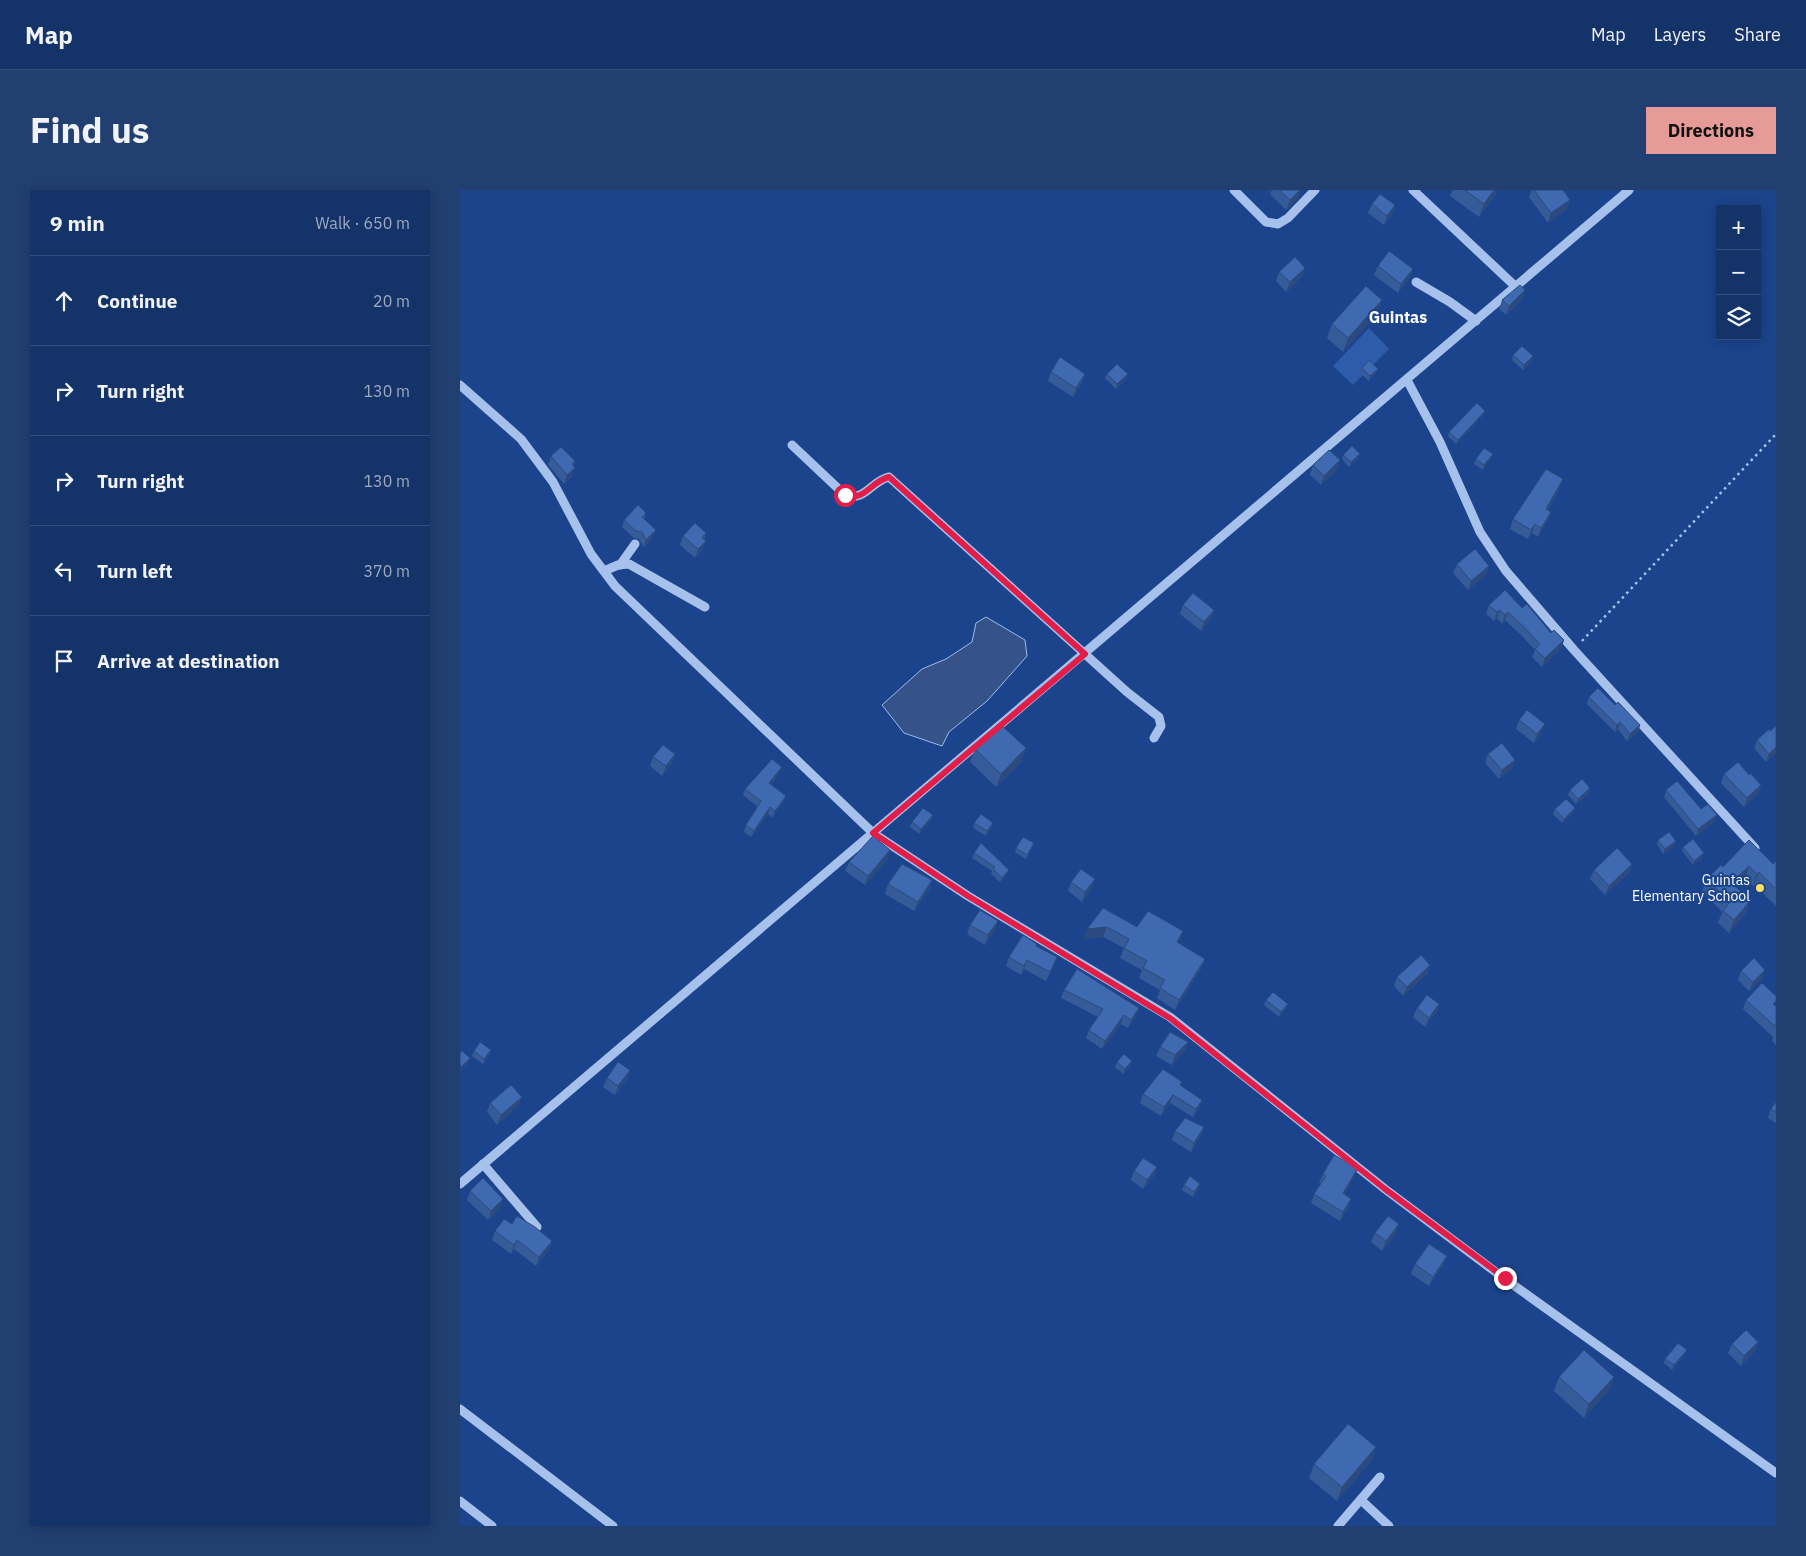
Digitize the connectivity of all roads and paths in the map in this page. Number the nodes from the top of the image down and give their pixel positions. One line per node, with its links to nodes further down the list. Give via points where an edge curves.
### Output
1 (1234, 190): 2 (street, via 1266,222 1278,224)
2 (1315, 190)
3 (1413, 190): 6 (street)
4 (1630, 190): 6 (street)
5 (1416, 282): 7 (street)
6 (1516, 287): 7 (street)
7 (1476, 321): 8 (street)
8 (1407, 380): 16 (street, via 1440,442 1480,532 1506,571); 17 (street)
9 (460, 385): 14 (street, via 520,439 537,460)
10 (1776, 434): 16 (path)
11 (792, 445): 17 (street, via 845,495 853,498 864,495 879,479 889,477)
12 (635, 544): 13 (street)
13 (620, 565): 14 (street); 15 (street, via 629,564)
14 (604, 571): 19 (street, via 615,586)
15 (705, 607)
16 (1574, 650): 20 (street)
17 (1085, 654): 18 (street, via 1159,717 1161,726); 19 (street)
18 (1154, 738)
19 (873, 833): 21 (street); 25 (street, via 968,896 1170,1018 1385,1189)
20 (1762, 855)
21 (483, 1164): 22 (street); 23 (street)
22 (460, 1184)
23 (537, 1227)
24 (460, 1409): 30 (street)
25 (1776, 1473)
26 (1380, 1477): 27 (street)
27 (1361, 1500): 31 (street); 32 (street)
28 (460, 1502): 29 (street)
29 (492, 1526)
30 (614, 1526)
31 (1338, 1526)
32 (1389, 1526)

